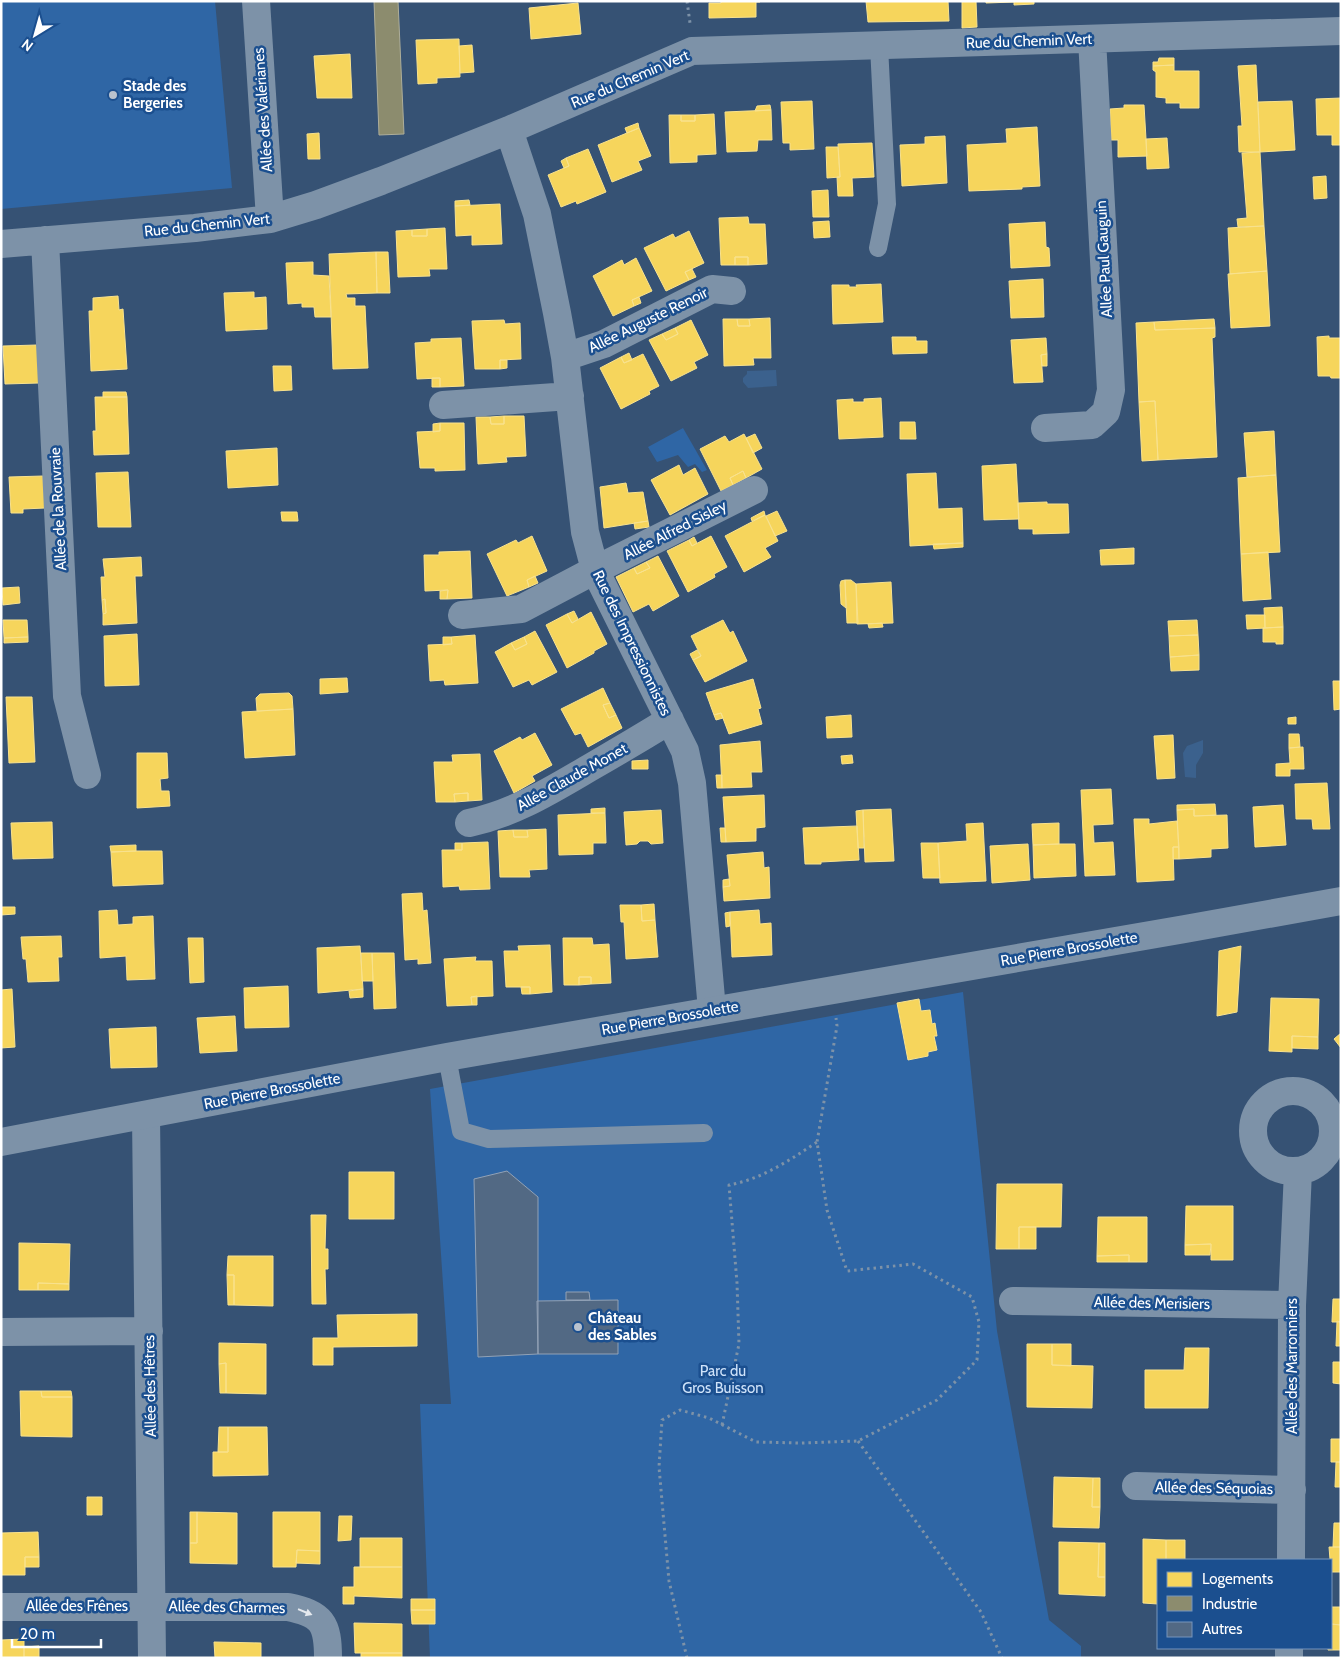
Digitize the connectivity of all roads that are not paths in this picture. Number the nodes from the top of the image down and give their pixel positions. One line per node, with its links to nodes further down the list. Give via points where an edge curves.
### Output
1 (256, 1): 6 (street, Allée des Valérianes)
2 (1341, 31): 3 (street, Rue du Chemin Vert)
3 (1092, 39): 4 (street, Rue du Chemin Vert); 14 (street, Allée Paul Gauguin, via 1110,390 1106,412 1092,425)
4 (879, 46): 5 (street, Rue du Chemin Vert, via 692,51); 9 (lane, via 887,204)
5 (509, 130): 6 (street, Rue du Chemin Vert, via 382,181); 11 (street, Rue des Impressionnistes, via 536,214)
6 (270, 219): 7 (street, Rue du Chemin Vert)
7 (45, 240): 8 (street, Rue du Chemin Vert); 19 (street, Allée de la Rouvraie, via 68,696)
8 (1, 244)
9 (878, 248)
10 (732, 291): 11 (street, Allée Auguste Renoir, via 712,289 604,344)
11 (565, 357): 12 (street, Rue des Impressionnistes)
12 (570, 396): 13 (street); 16 (street, Rue des Impressionnistes, via 585,532)
13 (443, 405)
14 (1045, 428)
15 (754, 490): 16 (street, Allée Alfred Sisley)
16 (595, 570): 17 (street, Allée Alfred Sisley, via 521,609); 18 (street, Rue des Impressionnistes)
17 (462, 615)
18 (670, 720): 20 (street, Allée Claude Monet, via 520,807); 22 (street, Rue des Impressionnistes, via 685,751 692,783)
19 (87, 775)
20 (469, 823)
21 (1341, 901): 22 (street, Rue Pierre Brossolette)
22 (712, 1010): 23 (street, Rue Pierre Brossolette)
23 (447, 1057): 24 (street, Rue Pierre Brossolette); 25 (lane, via 461,1131 489,1139)
24 (146, 1115): 26 (street, Rue Pierre Brossolette); 30 (street, Allée des Hêtres)
25 (704, 1134)
26 (1, 1142)
27 (1298, 1171): 29 (street, Allée des Marronniers)
28 (1013, 1301): 29 (street, Allée des Merisiers)
29 (1292, 1305): 33 (street, Allée des Marronniers)
30 (149, 1331): 31 (street); 35 (street, Allée des Hêtres)
31 (1, 1332)
32 (1136, 1486): 33 (street, Allée des Séquoias)
33 (1292, 1490): 34 (street, Allée des Marronniers)
34 (1291, 1559)
35 (152, 1606): 36 (street, Allée des Frênes); 37 (street, Allée des Hêtres); 38 (street, Allée des Charmes, one-way to 38, via 288,1607 306,1610 326,1629)
36 (1, 1607)
37 (152, 1658)
38 (328, 1658)

